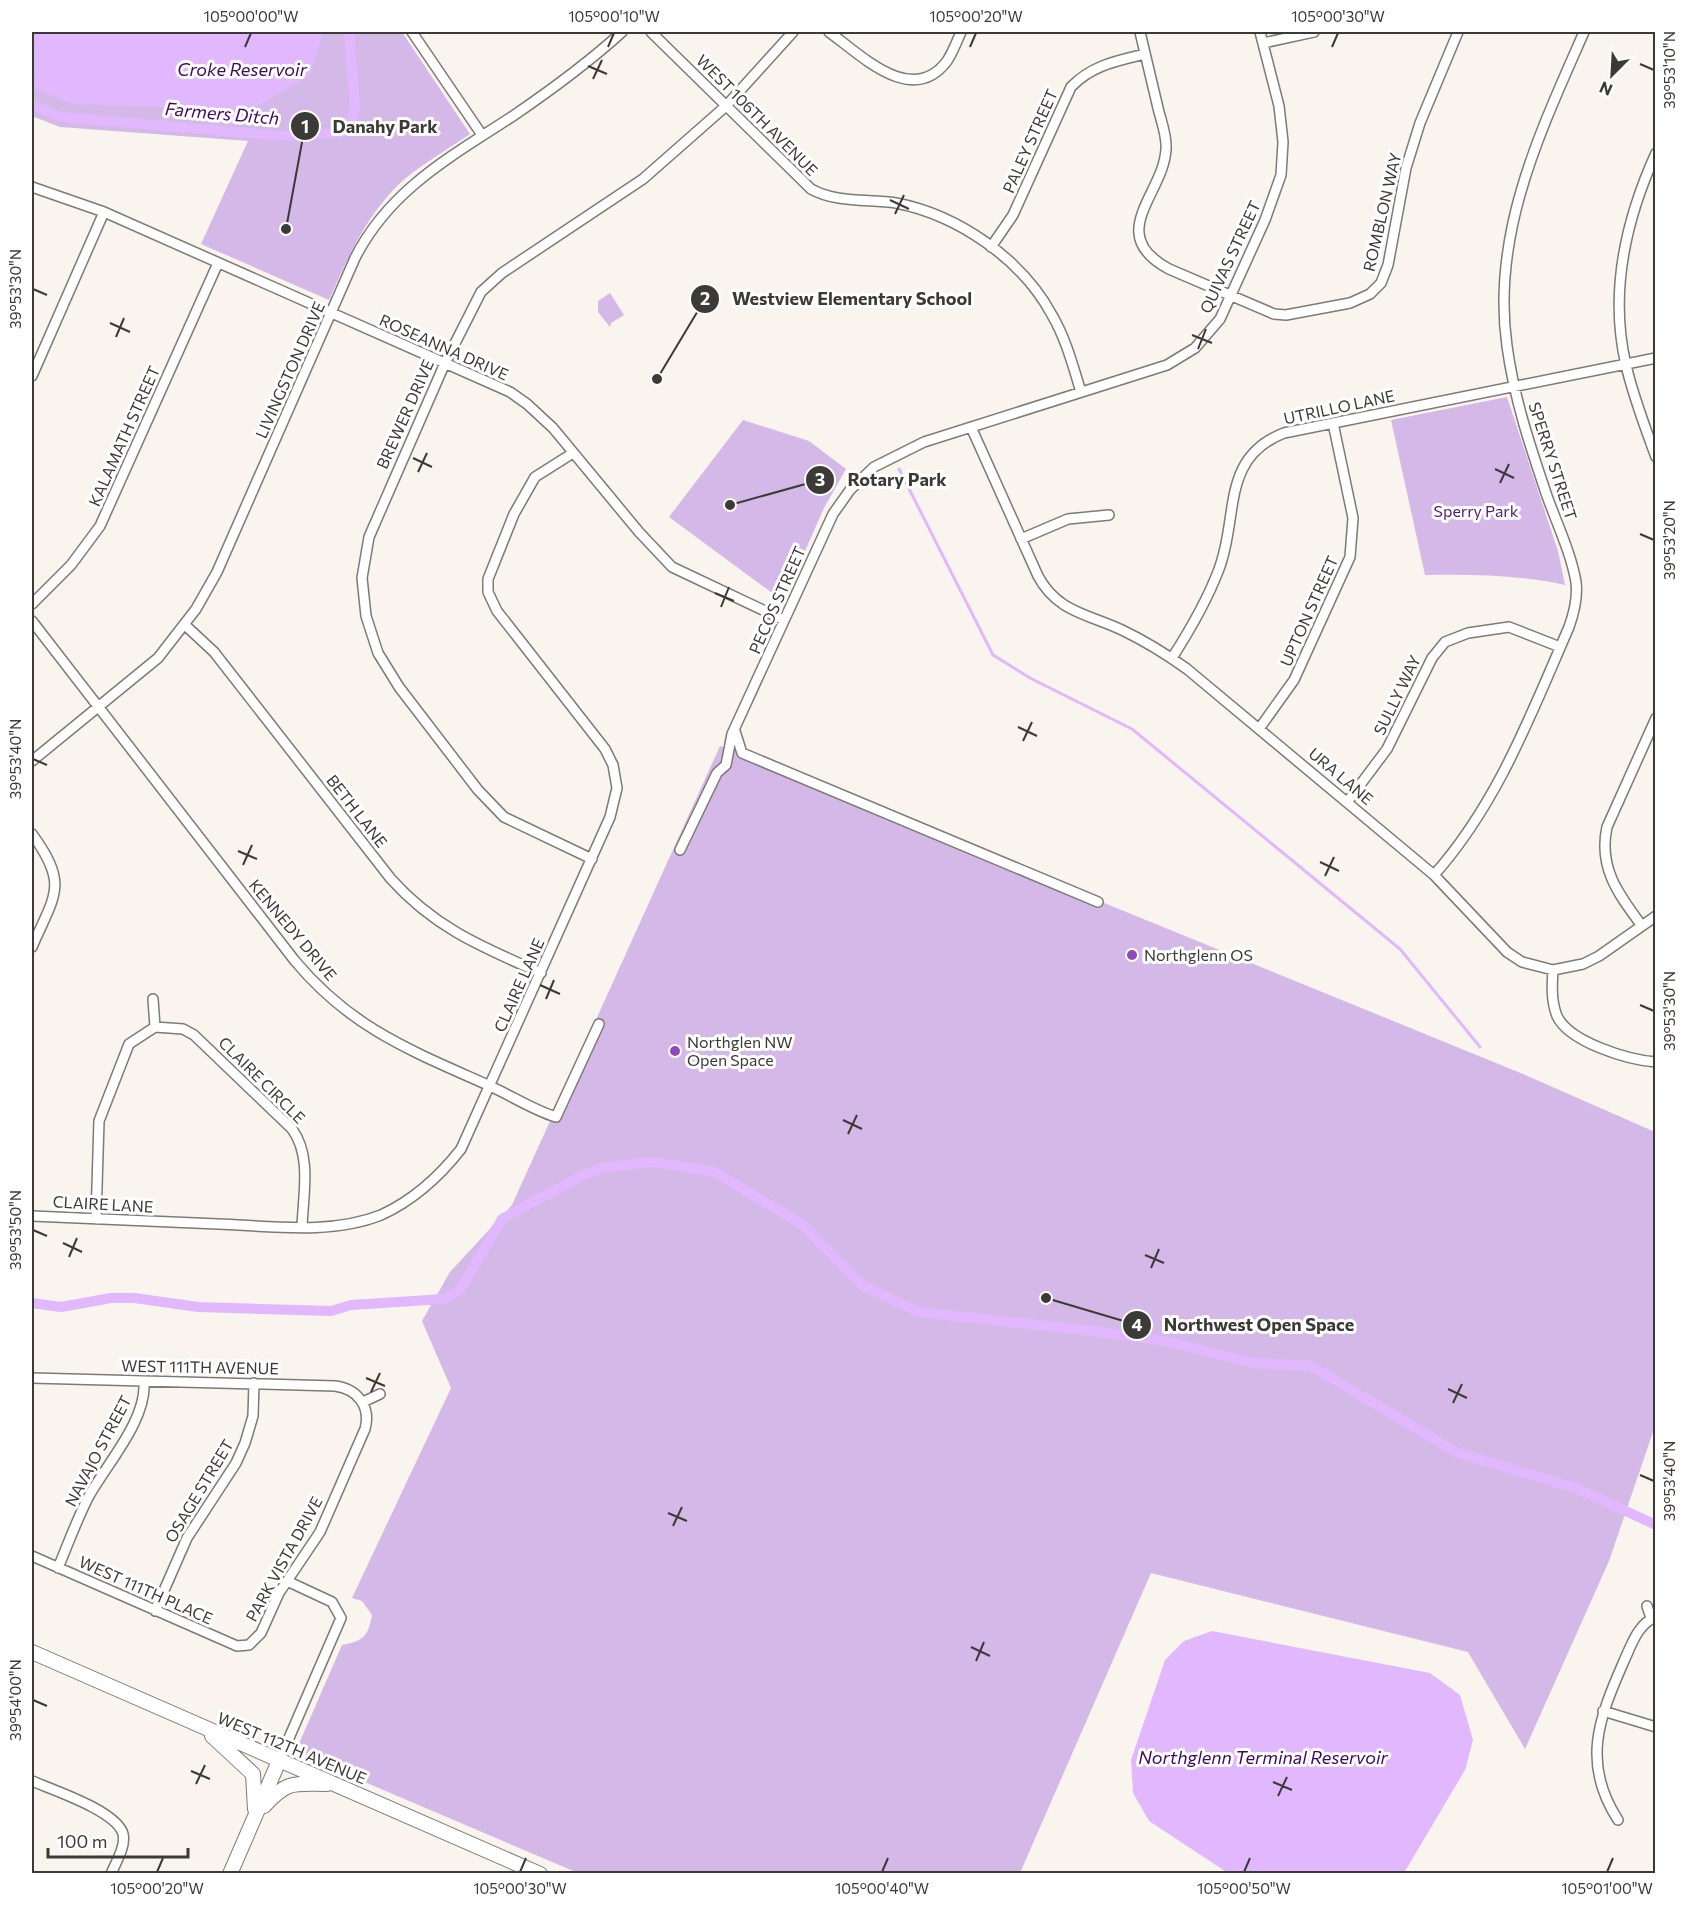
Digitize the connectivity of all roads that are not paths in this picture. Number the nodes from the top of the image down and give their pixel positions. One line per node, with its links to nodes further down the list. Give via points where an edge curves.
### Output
1 (622, 32): 15 (street, LIVINGSTON DRIVE, via 566,79)
2 (651, 32): 14 (street, WEST 106TH AVENUE)
3 (793, 32): 14 (street, BREWER DRIVE)
4 (829, 32): 5 (street, via 887,74 910,80 938,70 947,61)
5 (961, 32)
6 (1140, 32): 13 (street, ROMBLON WAY)
7 (1260, 32): 12 (street, QUIVAS STREET)
8 (1314, 32): 12 (street)
9 (1458, 32): 21 (street, ROMBLON WAY, via 1420,123 1406,168 1388,266 1377,287 1350,303 1286,315 1264,312)
10 (1584, 32): 27 (street, SPERRY STREET, via 1528,162 1514,215 1505,289)
11 (417, 34): 15 (street)
12 (1263, 44): 21 (street, QUIVAS STREET, via 1279,106 1281,175)
13 (1145, 54): 19 (street, PALEY STREET, via 1102,64 1071,87 1013,215); 21 (street, ROMBLON WAY, via 1167,147 1140,217 1140,238 1160,265)
14 (726, 106): 19 (street, WEST 106TH AVENUE, via 811,189 834,197 910,207 960,227); 24 (street, BREWER DRIVE, via 642,179 495,278 475,301)
15 (482, 135): 22 (street, LIVINGSTON DRIVE, via 424,174 387,209 362,245)
16 (1656, 153): 25 (street, via 1635,205 1624,252 1620,305)
17 (32, 186): 18 (street, ROSEANNA DRIVE)
18 (104, 213): 20 (street, ROSEANNA DRIVE); 26 (street)
19 (991, 247): 28 (street, WEST 106TH AVENUE, via 1029,283 1052,314)
20 (218, 263): 22 (street, ROSEANNA DRIVE); 35 (street, KALAMATH STREET, via 100,526 71,565)
21 (1230, 297): 28 (street, QUIVAS STREET, via 1212,330 1187,354 1167,365)
22 (332, 314): 24 (street, ROSEANNA DRIVE); 38 (street, LIVINGSTON DRIVE, via 217,572)
23 (1656, 358): 25 (street, UTRILLO LANE)
24 (445, 363): 31 (street, ROSEANNA DRIVE, via 527,404); 49 (street, BREWER DRIVE, via 369,537 362,589 371,638 399,687 498,812 515,825)
25 (1625, 364): 27 (street, UTRILLO LANE); 32 (street)
26 (32, 376)
27 (1514, 387): 29 (street, UTRILLO LANE); 39 (street, SPERRY STREET, via 1576,584 1574,613)
28 (1081, 392): 30 (street, QUIVAS STREET)
29 (1333, 423): 40 (street, UTRILLO LANE, via 1274,437 1257,448 1245,464 1235,490 1220,568); 43 (street, UPTON STREET, via 1353,518 1350,557 1294,680)
30 (971, 427): 34 (street, URA LANE); 36 (street, PECOS STREET, via 885,459 850,490 832,514)
31 (573, 453): 36 (street, ROSEANNA DRIVE, via 672,567); 49 (street, CLAIRE LANE, via 542,471 525,491 489,573 488,592 497,611 605,749 613,765 616,800)
32 (1656, 457)
33 (1109, 515): 34 (street, via 1068,519)
34 (1021, 539): 40 (street, URA LANE, via 1051,597)
35 (32, 604)
36 (784, 620): 44 (street, PECOS STREET)
37 (32, 621): 41 (street, KENNEDY DRIVE)
38 (185, 625): 41 (street, LIVINGSTON DRIVE, via 144,671); 56 (street, BETH LANE, via 214,652 391,879 417,906 461,936)
39 (1560, 647): 46 (street, SULLY WAY, via 1509,627 1468,633 1445,642 1432,658 1387,749); 50 (street, SPERRY STREET, via 1493,794 1472,828)
40 (1172, 658): 43 (street, URA LANE)
41 (98, 709): 45 (street, LIVINGSTON DRIVE); 61 (street, KENNEDY DRIVE, via 295,961 330,999 376,1033)
42 (1656, 718): 53 (street, via 1604,841 1605,863 1611,878)
43 (1259, 729): 46 (street, URA LANE)
44 (735, 731): 48 (street, PECOS STREET, via 726,765 717,773); 51 (street, via 742,753)
45 (32, 761)
46 (1348, 801): 50 (street, URA LANE)
47 (32, 834): 54 (street, via 51,861 56,885)
48 (680, 850)
49 (592, 859): 56 (street, CLAIRE LANE)
50 (1434, 875): 55 (street, URA LANE, via 1507,952 1531,966)
51 (1098, 902)
52 (1655, 917): 53 (street, URA LANE)
53 (1642, 926): 55 (street, URA LANE, via 1583,964)
54 (32, 947)
55 (1553, 970): 60 (street, via 1553,1000 1565,1028 1619,1055)
56 (541, 973): 61 (street, CLAIRE LANE)
57 (153, 999): 59 (street)
58 (600, 1024): 61 (street, KENNEDY DRIVE, via 556,1118)
59 (155, 1027): 63 (street, via 129,1044 103,1106 99,1121); 64 (street, CLAIRE CIRCLE, via 183,1029 194,1035 292,1129 301,1142 304,1160)
60 (1656, 1062)
61 (490, 1087): 64 (street, CLAIRE LANE, via 461,1149 413,1197 370,1218)
62 (32, 1216): 63 (street, CLAIRE LANE)
63 (96, 1219): 64 (street, CLAIRE LANE)
64 (302, 1227)
65 (32, 1378): 66 (street, WEST 111TH AVENUE)
66 (144, 1381): 67 (street, WEST 111TH AVENUE); 71 (street, NAVAJO STREET, via 145,1394 137,1416 88,1497)
67 (254, 1383): 69 (street, WEST 111TH AVENUE, via 345,1387); 74 (street, OSAGE STREET, via 253,1416 245,1443 187,1538)
68 (380, 1394): 69 (street)
69 (363, 1402): 72 (street, PARK VISTA DRIVE, via 367,1415 365,1429 320,1532)
70 (32, 1556): 71 (street, WEST 111TH PLACE)
71 (58, 1568): 74 (street, WEST 111TH PLACE)
72 (287, 1581): 76 (street, PARK VISTA DRIVE, via 261,1633); 81 (street, via 332,1602 341,1618)
73 (1647, 1606): 75 (street)
74 (155, 1611): 76 (street, WEST 111TH PLACE, via 237,1646)
75 (1653, 1618): 78 (street, via 1633,1642)
76 (249, 1645)
77 (32, 1652): 80 (main road, WEST 112TH AVENUE)
78 (1603, 1711): 79 (street); 85 (street, via 1597,1767 1608,1804)
79 (1656, 1726)
80 (201, 1727): 81 (main road, WEST 112TH AVENUE); 84 (main road, via 253,1774)
81 (279, 1761): 83 (main road, WEST 112TH AVENUE); 84 (main road)
82 (32, 1781): 86 (street, via 117,1823 123,1835 122,1847)
83 (332, 1784): 84 (main road, via 280,1788); 88 (main road, WEST 112TH AVENUE)
84 (255, 1816): 87 (main road)
85 (1618, 1820)
86 (111, 1874)
87 (230, 1874)
88 (540, 1874)

